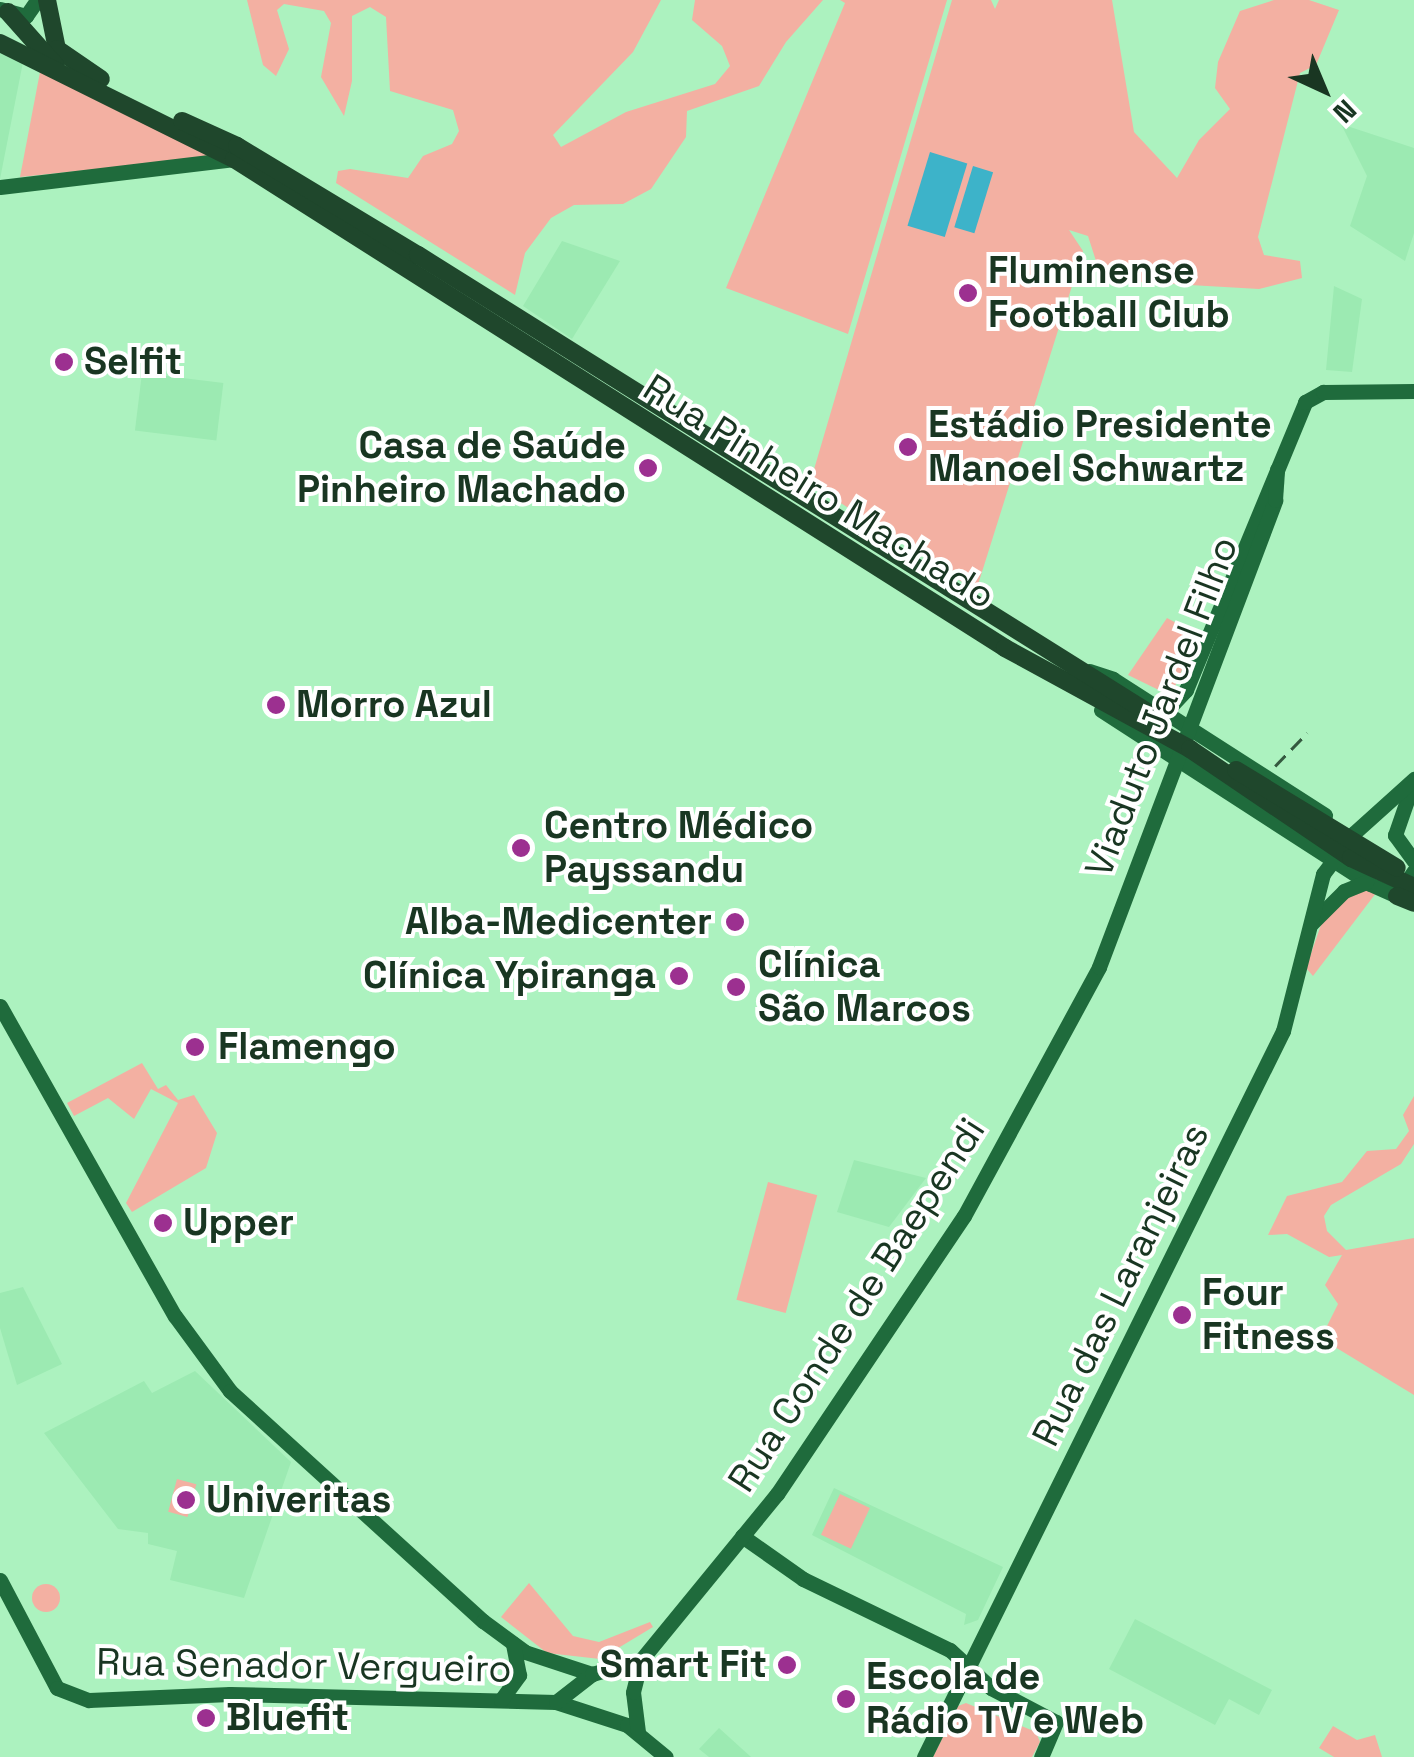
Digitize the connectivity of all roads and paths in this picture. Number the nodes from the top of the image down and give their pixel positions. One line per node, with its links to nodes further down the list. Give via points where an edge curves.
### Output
1 (38, 0): 3 (street, via 29,14)
2 (47, 0): 6 (main road, via 52,40 69,62)
3 (4, 10): 5 (main road)
4 (0, 42): 5 (main road)
5 (62, 73): 6 (main road)
6 (236, 153): 7 (street); 10 (main road, Rua Pinheiro Machado, via 1004,648)
7 (0, 188)
8 (1414, 390): 9 (street, via 1314,394 1299,409)
9 (1241, 568): 12 (street, via 1186,690 1172,706); 23 (street, Viaduto Jardel Filho)
10 (1081, 678): 11 (main road); 12 (street, Rua Pinheiro Machado); 16 (street, Rua Pinheiro Machado, via 1096,707)
11 (1106, 694): 19 (main road, via 1348,843); 21 (main road)
12 (1155, 705): 14 (street, Rua Pinheiro Machado)
13 (1414, 780): 15 (street, Rua das Laranjeiras); 18 (street, via 1395,835)
14 (1323, 813): 15 (street, Rua Pinheiro Machado); 16 (street, via 1316,837)
15 (1354, 832): 17 (street, Rua das Laranjeiras)
16 (1302, 842): 17 (street, Rua Pinheiro Machado)
17 (1331, 859): 20 (street, Rua Pinheiro Machado); 22 (street, Rua das Laranjeiras)
18 (1414, 861)
19 (1414, 873): 21 (street)
20 (1366, 882): 21 (street, Rua Pinheiro Machado); 22 (street, via 1334,899)
21 (1408, 896)
22 (1310, 926): 30 (street, Rua das Laranjeiras, via 1283,1031)
23 (1100, 964): 25 (street, Rua Conde de Baependi, via 964,1216 804,1456)
24 (0, 1006): 27 (street, via 59,1118 211,1369 363,1518)
25 (742, 1536): 28 (street, via 803,1579); 29 (street, Rua Conde de Baependi)
26 (0, 1580): 33 (street, Rua Senador Vergueiro, via 57,1688 89,1700 230,1694)
27 (514, 1644): 31 (street); 33 (street, via 519,1675)
28 (950, 1650): 30 (street); 32 (street)
29 (641, 1660): 31 (street); 35 (street, via 633,1692)
30 (975, 1665): 32 (street, Rua das Laranjeiras); 38 (street, via 1056,1722)
31 (592, 1674): 34 (street)
32 (960, 1685): 37 (street, Rua das Laranjeiras)
33 (501, 1700): 34 (street, Rua Senador Vergueiro)
34 (556, 1702): 35 (street, Rua Senador Vergueiro)
35 (638, 1732): 36 (street)
36 (666, 1757)
37 (924, 1757)
38 (1040, 1757)

